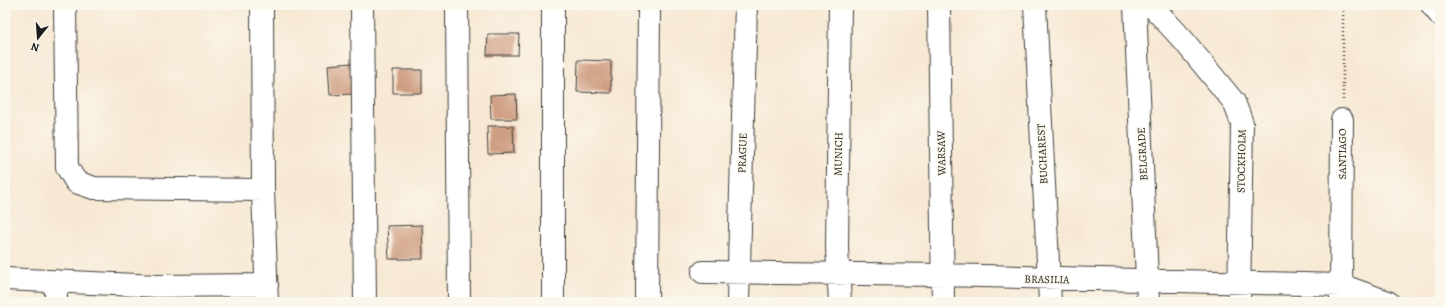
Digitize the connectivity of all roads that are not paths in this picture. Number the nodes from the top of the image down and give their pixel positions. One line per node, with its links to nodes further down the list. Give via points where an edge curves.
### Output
1 (65, 5): 16 (street, via 66,167 76,182 94,188)
2 (262, 5): 16 (street)
3 (362, 5): 29 (street)
4 (457, 5): 30 (street)
5 (553, 5): 31 (street)
6 (649, 5): 32 (street)
7 (746, 5): 18 (street, PRAGUE)
8 (840, 5): 19 (street, MUNICH, via 837,248)
9 (939, 5): 20 (street, WARSAW)
10 (1035, 5): 22 (street, BUCHAREST)
11 (1135, 5): 23 (street, BELGRADE)
12 (1151, 5): 25 (street, STOCKHOLM, via 1234,102 1242,123)
13 (1432, 5): 14 (street)
14 (1440, 14)
15 (1342, 120): 28 (street, SANTIAGO)
16 (263, 190): 27 (street)
17 (703, 272): 18 (street, BRASILIA)
18 (738, 273): 19 (street, BRASILIA); 33 (street, PRAGUE)
19 (839, 275): 20 (street, BRASILIA); 34 (street, MUNICH)
20 (942, 275): 22 (street, BRASILIA); 35 (street, WARSAW)
21 (5, 279): 24 (street)
22 (1050, 279): 23 (street, BRASILIA); 36 (street, BUCHAREST)
23 (1147, 280): 25 (street, BRASILIA); 37 (street, BELGRADE)
24 (56, 292): 26 (street)
25 (1239, 293): 28 (street, BRASILIA)
26 (159, 294): 27 (street)
27 (267, 294)
28 (1341, 294): 38 (street, BRASILIA)
29 (365, 302)
30 (458, 302)
31 (553, 302)
32 (647, 302)
33 (738, 302)
34 (840, 302)
35 (943, 302)
36 (1050, 302)
37 (1148, 302)
38 (1388, 302)

